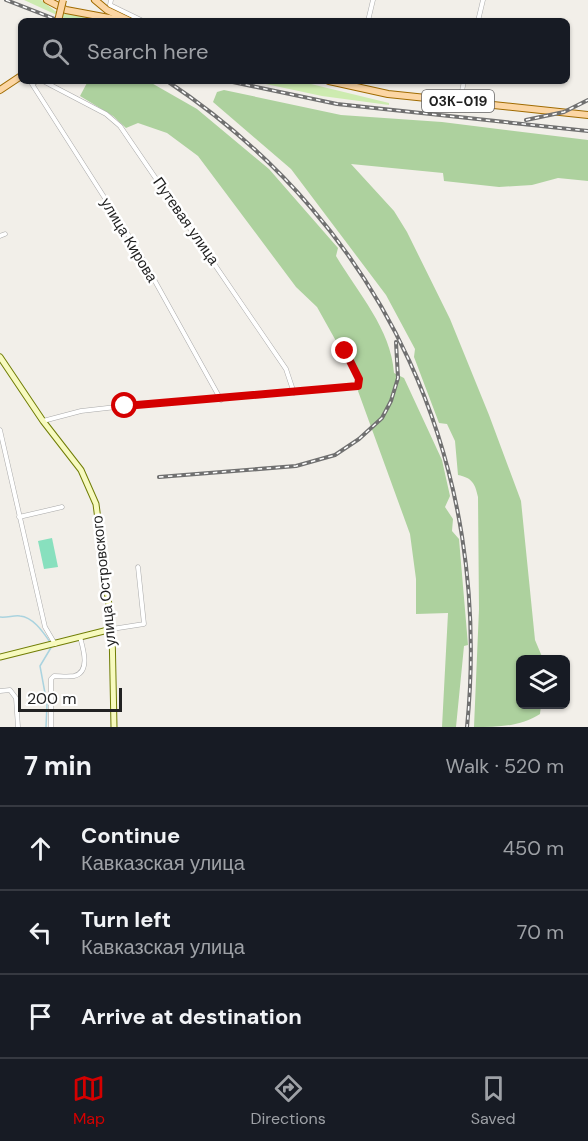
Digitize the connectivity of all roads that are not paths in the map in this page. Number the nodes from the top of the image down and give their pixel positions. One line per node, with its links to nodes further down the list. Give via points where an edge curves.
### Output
1 (47, 0): 8 (main road, via 66,10)
2 (63, 0): 7 (main road, bridge)
3 (95, 0): 9 (main road)
4 (373, 0): 11 (street)
5 (483, 0): 12 (street)
6 (110, 3): 10 (street)
7 (59, 18)
8 (111, 18)
9 (122, 18)
10 (138, 18)
11 (369, 18)
12 (479, 18)
13 (18, 78): 18 (main road)
14 (36, 84): 25 (street, улица Кирова, via 136,247)
15 (50, 84): 24 (street, Путевая улица, via 106,114 120,126 286,369)
16 (351, 84): 19 (main road, 03К-019, via 388,94)
17 (463, 84): 19 (street)
18 (0, 90)
19 (460, 101): 21 (main road, 03К-019)
20 (588, 109): 21 (street)
21 (585, 115)
22 (345, 351): 24 (street, via 359,379 358,386)
23 (0, 357): 26 (street, улица Островского)
24 (294, 393): 25 (street)
25 (221, 400): 26 (street, via 103,408)
26 (43, 421): 31 (street, улица Островского, via 81,470 96,504)
27 (0, 430): 29 (street)
28 (62, 507): 29 (street)
29 (19, 517): 33 (street)
30 (138, 567): 31 (street, via 144,624)
31 (112, 629): 32 (street); 38 (street, улица Островского)
32 (80, 637): 33 (street); 37 (street, via 86,656 83,668 74,676 54,676 51,680)
33 (52, 644): 34 (street)
34 (0, 657)
35 (0, 691): 36 (street, via 10,690 16,698)
36 (18, 727)
37 (51, 727)
38 (114, 727)

